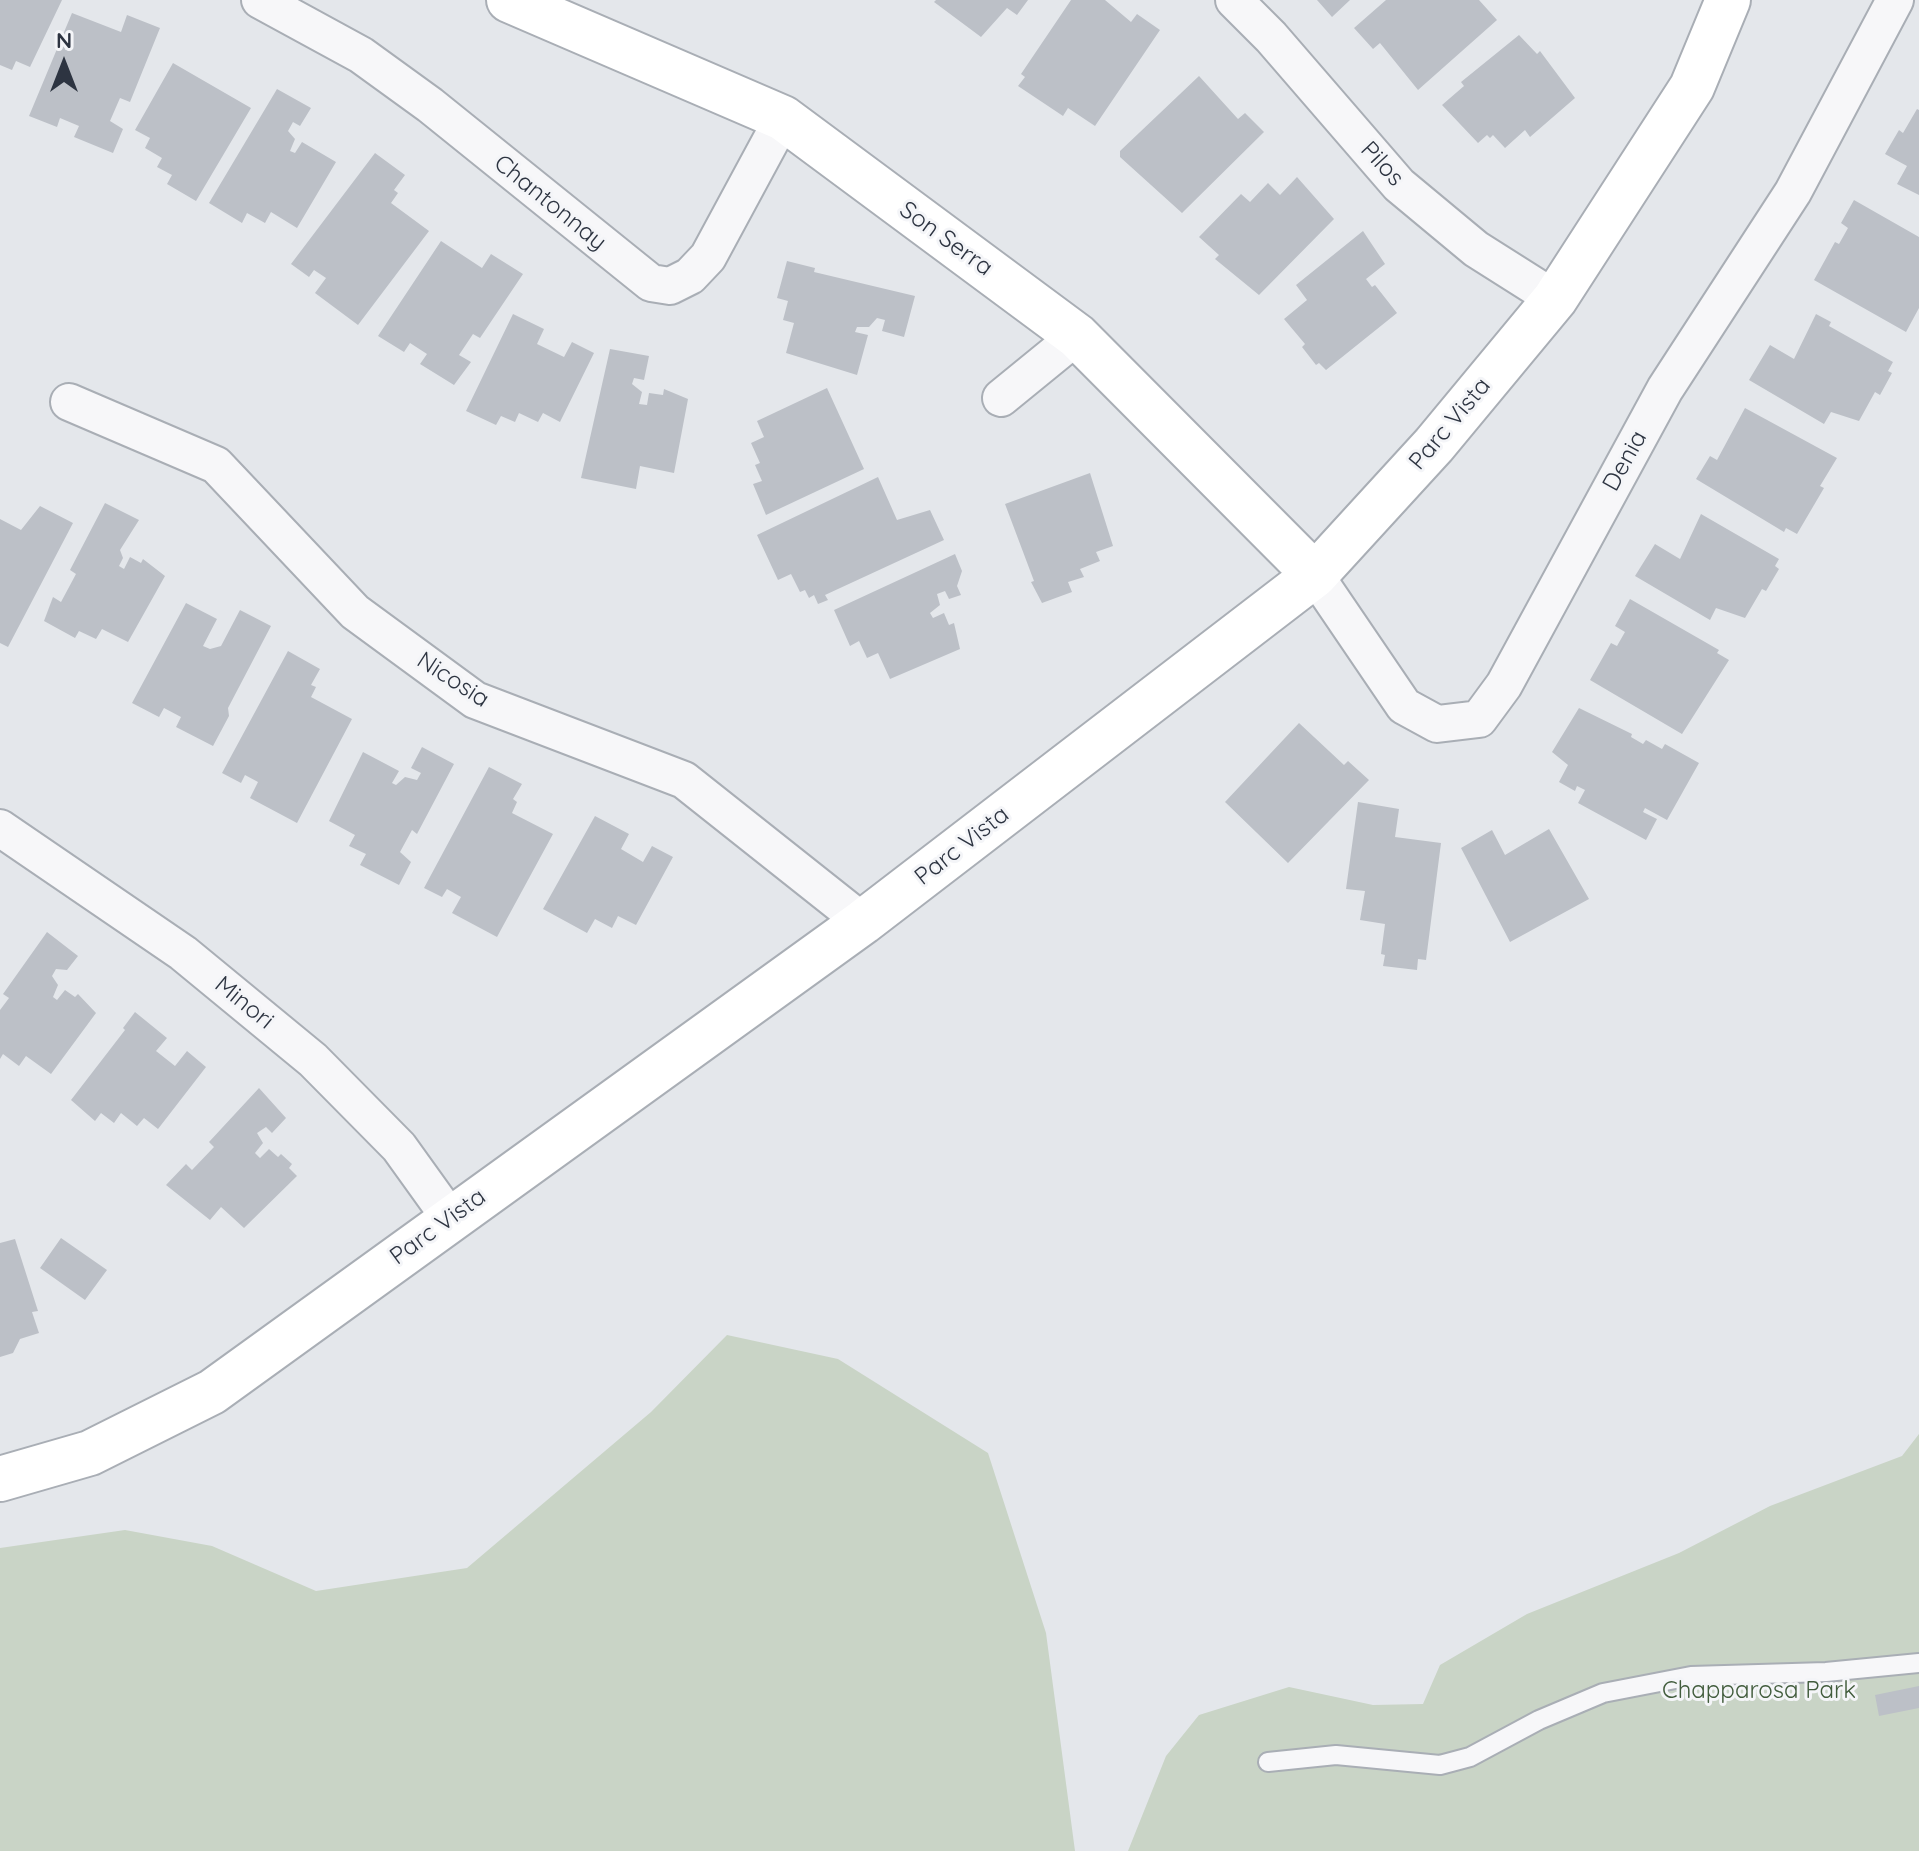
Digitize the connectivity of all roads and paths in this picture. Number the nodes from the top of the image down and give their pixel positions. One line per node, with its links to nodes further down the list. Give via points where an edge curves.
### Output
1 (260, 0): 6 (street, Chantonnay, via 373,63 651,283 670,286 690,276 708,257)
2 (509, 0): 6 (street, Son Serra)
3 (1234, 0): 7 (street, Pilos, via 1399,185 1476,249)
4 (1728, 0): 7 (street, Parc Vista, via 1692,87)
5 (1895, 0): 11 (street, Denia, via 1793,192 1665,389 1504,685 1479,719 1437,724 1404,706)
6 (783, 118): 8 (street, Son Serra)
7 (1555, 299): 11 (street, Parc Vista, via 1434,445)
8 (1077, 336): 9 (street); 11 (street, Son Serra)
9 (1001, 398)
10 (69, 402): 13 (street, Nicosia, via 216,465 355,612 475,700 684,780)
11 (1315, 575): 13 (street, Parc Vista)
12 (0, 828): 14 (street, Minori, via 183,953 313,1060 399,1147)
13 (863, 922): 14 (street, Parc Vista)
14 (450, 1218): 15 (street, Parc Vista, via 212,1392 90,1453)
15 (0, 1479)
16 (1919, 1663): 17 (lane, via 1691,1676 1603,1693 1470,1757 1440,1765 1336,1755)
17 (1268, 1762)

